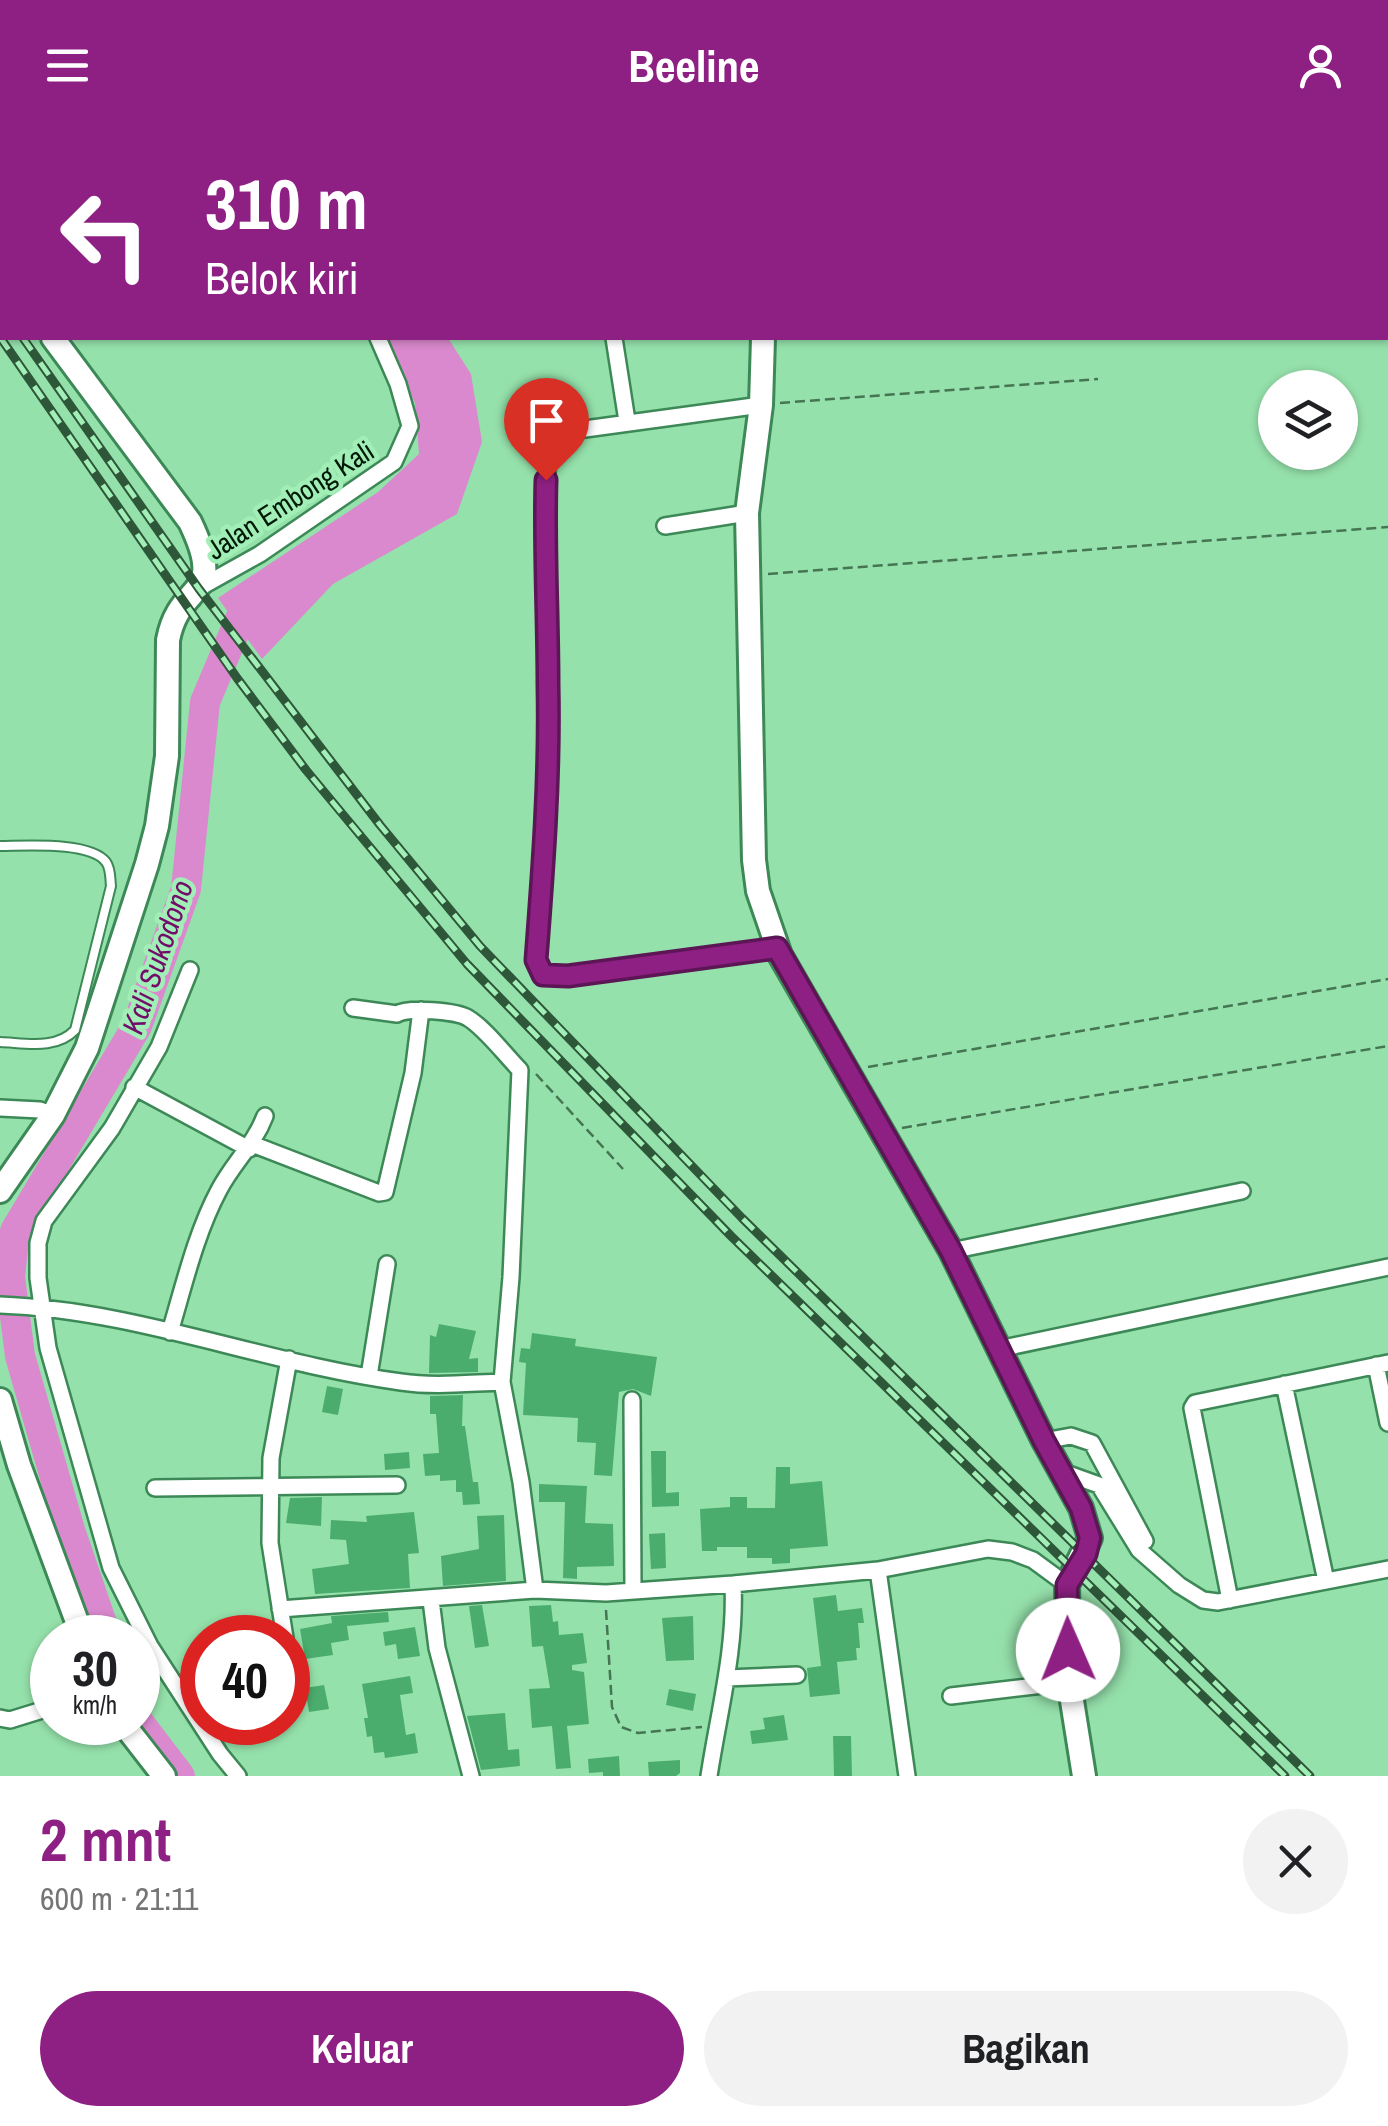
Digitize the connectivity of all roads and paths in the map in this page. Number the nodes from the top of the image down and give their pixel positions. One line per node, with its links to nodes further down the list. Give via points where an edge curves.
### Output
1 (54, 340): 14 (street, via 190,522 204,555)
2 (379, 340): 14 (street, Jalan Embong Kali, via 410,426 394,462)
3 (614, 340): 8 (street)
4 (763, 340): 7 (street)
5 (1098, 379): 7 (path)
6 (535, 393): 9 (street)
7 (761, 404): 8 (street); 10 (street)
8 (626, 421): 9 (street, via 563,432)
9 (548, 452): 16 (street, via 546,815 536,960 543,975 568,976)
10 (747, 513): 11 (street); 13 (street)
11 (664, 526)
12 (1388, 526): 13 (path)
13 (746, 575): 16 (street, via 754,860)
14 (201, 587): 27 (street, via 171,624 168,756 147,864 97,1023)
15 (0, 846): 21 (lane, via 65,846 95,854 110,871 111,886 75,1030 48,1044)
16 (777, 948): 24 (street)
17 (190, 970): 25 (street)
18 (1388, 979): 24 (path)
19 (353, 1008): 20 (street)
20 (422, 1010): 23 (street, via 467,1016); 30 (street, via 385,1192)
21 (0, 1042)
22 (1388, 1046): 29 (path)
23 (520, 1070): 31 (path, via 530,1067); 44 (street)
24 (847, 1071): 29 (street)
25 (134, 1087): 30 (street); 38 (street, via 44,1222)
26 (0, 1108): 27 (street)
27 (53, 1115): 32 (street)
28 (265, 1116): 30 (street)
29 (881, 1131): 34 (street)
30 (250, 1146): 39 (street, via 217,1192)
31 (623, 1169)
32 (0, 1191)
33 (1242, 1191): 34 (street)
34 (951, 1251): 40 (street)
35 (387, 1264): 43 (street)
36 (1388, 1267): 40 (street)
37 (0, 1305): 38 (street)
38 (37, 1306): 39 (street); 79 (street, via 111,1568 150,1646)
39 (170, 1332): 41 (street)
40 (999, 1350): 49 (street)
41 (289, 1358): 43 (street); 55 (street)
42 (1382, 1364): 45 (street); 48 (street)
43 (369, 1376): 44 (street, via 405,1383)
44 (502, 1382): 62 (street)
45 (1284, 1384): 59 (street); 66 (street, via 1192,1408)
46 (0, 1400): 68 (street)
47 (632, 1400): 63 (street)
48 (1388, 1423)
49 (1044, 1441): 50 (street, via 1071,1436); 51 (street)
50 (1092, 1443): 53 (street); 56 (street)
51 (1060, 1470): 53 (street); 61 (street, via 1090,1538)
52 (398, 1485): 55 (street)
53 (1099, 1485): 56 (street, via 1140,1550)
54 (155, 1488): 55 (street)
55 (270, 1488): 67 (street)
56 (1161, 1568): 66 (street, via 1203,1600)
57 (1388, 1569): 59 (street)
58 (878, 1570): 60 (street); 61 (street, via 988,1550 1033,1560); 82 (street)
59 (1326, 1581): 66 (street)
60 (733, 1584): 63 (street); 71 (street)
61 (1067, 1585): 72 (street)
62 (535, 1590): 64 (street); 65 (street)
63 (634, 1591): 64 (street)
64 (606, 1593): 76 (path, via 612,1708 620,1727 638,1734)
65 (431, 1600): 67 (street); 80 (street)
66 (1230, 1600)
67 (280, 1609): 69 (street)
68 (74, 1615)
69 (281, 1615)
70 (797, 1676): 71 (street)
71 (726, 1678): 76 (street)
72 (1069, 1682): 73 (street); 83 (street)
73 (951, 1696)
74 (30, 1714): 75 (street)
75 (0, 1718)
76 (716, 1725): 81 (street)
77 (140, 1745): 78 (street)
78 (164, 1776)
79 (238, 1776)
80 (471, 1776)
81 (708, 1776)
82 (907, 1776)
83 (1084, 1776)

